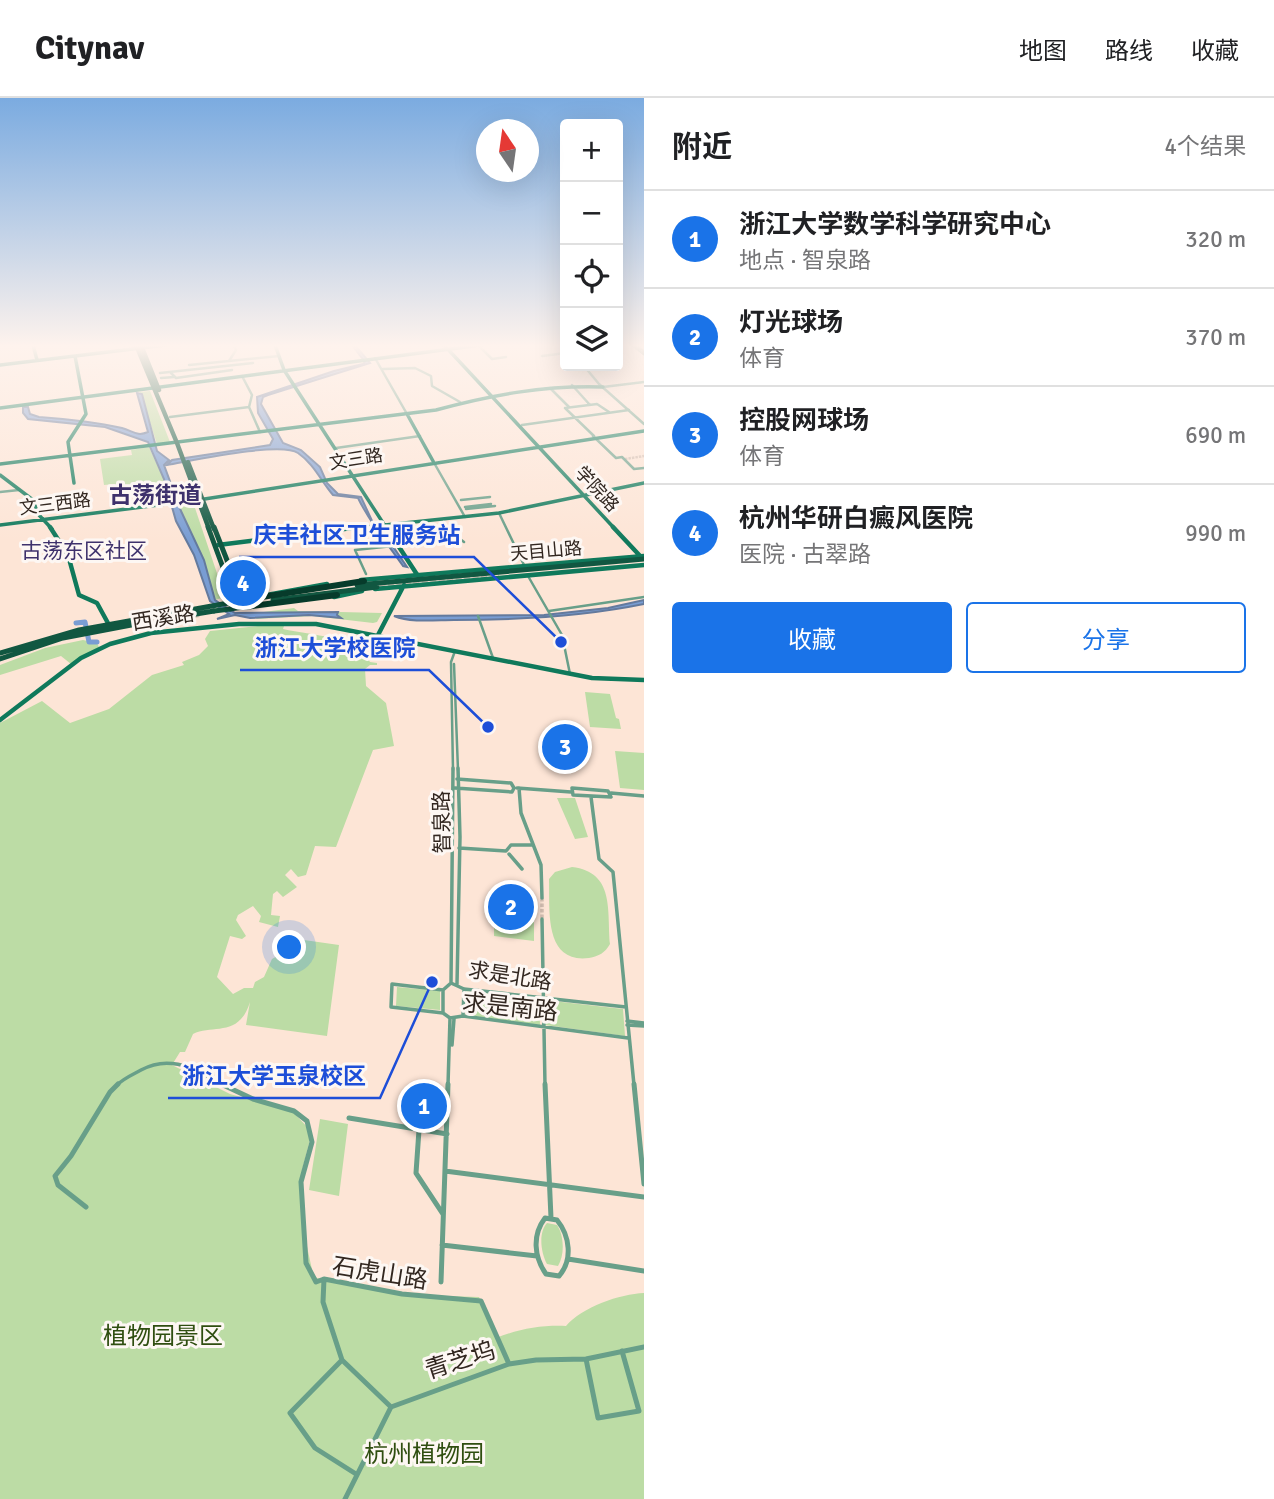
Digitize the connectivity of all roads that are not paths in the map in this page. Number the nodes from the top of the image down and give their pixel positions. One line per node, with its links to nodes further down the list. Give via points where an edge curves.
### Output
1 (85, 410): 28 (main road, via 68,442)
2 (165, 410): 25 (main road)
3 (167, 410): 17 (main road)
4 (222, 410): 17 (street)
5 (250, 410): 22 (street)
6 (310, 410): 19 (main road)
7 (405, 410): 16 (street)
8 (433, 410): 16 (main road)
9 (506, 410): 26 (main road, 学院路)
10 (507, 410): 20 (main road, 学院路)
11 (568, 410): 18 (street)
12 (607, 410): 15 (street)
13 (627, 410): 15 (street)
14 (629, 410): 21 (street)
15 (610, 413): 18 (street)
16 (407, 414): 19 (main road); 23 (main road)
17 (170, 417): 25 (main road)
18 (575, 417): 20 (street); 24 (street)
19 (320, 425): 22 (main road); 27 (main road)
20 (522, 425): 26 (main road, 学院路)
21 (644, 428): 24 (main road, 文三路)
22 (260, 432): 25 (main road)
23 (421, 436): 27 (street); 29 (main road)
24 (594, 437): 26 (main road, 文三路); 31 (street, via 616,458 634,469)
25 (178, 443): 28 (main road); 40 (main road)
26 (539, 446): 29 (main road, 文三路); 38 (main road, 学院路)
27 (336, 448): 33 (main road)
28 (68, 456): 30 (main road); 34 (main road)
29 (433, 463): 33 (main road, 文三路); 49 (street)
30 (0, 464)
31 (644, 468)
32 (0, 475): 36 (main road)
33 (354, 475): 40 (main road, 文三路); 52 (main road)
34 (74, 483)
35 (644, 483): 38 (main road)
36 (21, 489): 37 (street); 50 (main road)
37 (0, 492)
38 (584, 493): 47 (main road); 56 (main road, 学院路)
39 (491, 497): 41 (street)
40 (200, 498): 43 (main road, 文三西路); 55 (main road)
41 (477, 498): 42 (street); 45 (street)
42 (461, 500)
43 (166, 503): 50 (main road, 文三西路)
44 (494, 505): 45 (street)
45 (482, 506): 46 (street); 48 (street)
46 (466, 508)
47 (499, 513): 48 (main road); 57 (street)
48 (486, 514): 49 (main road)
49 (465, 517): 52 (main road)
50 (43, 519): 51 (main road, 文三西路); 69 (main road, via 68,555 76,591 97,603)
51 (0, 524)
52 (385, 524): 54 (main road); 55 (main road)
53 (464, 542): 54 (street)
54 (399, 544): 58 (main road); 60 (street, via 355,550)
55 (218, 545): 65 (main road)
56 (644, 559): 57 (main road, 天目山路); 59 (main road, 天目山路); 61 (main road, 天目山路); 62 (main road, 天目山路)
57 (524, 567): 58 (main road, 天目山路)
58 (418, 576): 61 (main road); 65 (main road, 天目山路, via 249,596)
59 (528, 576): 62 (main road, 天目山路); 67 (street)
60 (365, 578): 65 (highway)
61 (411, 581): 62 (main road); 65 (main road, 天目山路)
62 (404, 585): 65 (main road, 天目山路); 72 (main road)
63 (337, 595): 65 (highway)
64 (644, 597): 67 (street)
65 (240, 604): 66 (main road, 天目山路, bridge)
66 (214, 609): 69 (main road, 天目山路); 70 (main road, 天目山路)
67 (551, 612): 77 (street, via 569,652)
68 (479, 618): 75 (street)
69 (109, 625): 70 (main road, 天目山路)
70 (89, 631): 71 (main road, 天目山路)
71 (79, 632): 74 (main road, 天目山路); 76 (main road, 天目山路)
72 (378, 635): 73 (main road, 西溪路); 79 (main road, 西溪路, via 284,623 143,635 81,658)
73 (455, 651): 75 (main road, 西溪路); 80 (street, 智泉路)
74 (0, 653)
75 (493, 658): 77 (main road, 西溪路)
76 (0, 659)
77 (570, 674): 78 (main road, 西溪路)
78 (644, 680)
79 (0, 720)
80 (455, 779): 81 (street, 智泉路); 82 (street, via 511,783)
81 (455, 788): 82 (street, via 512,792); 88 (street, 智泉路); 93 (street, 智泉路)
82 (516, 788): 83 (street); 87 (street)
83 (570, 792): 84 (street, via 572,788); 85 (street)
84 (611, 794): 85 (street); 86 (street)
85 (592, 797): 99 (street, via 599,859 613,872)
86 (644, 797)
87 (533, 845): 88 (street, via 511,845 506,851); 91 (street, via 541,865)
88 (459, 848): 94 (street, 智泉路)
89 (509, 854): 90 (street)
90 (522, 869)
91 (542, 898)
92 (542, 919): 97 (street)
93 (450, 983): 94 (street, 求是北路); 96 (street, 求是北路)
94 (457, 984): 95 (street, 求是北路)
95 (464, 989): 97 (street, 求是北路); 101 (street)
96 (443, 990): 98 (street, 求是北路, via 392,984); 100 (street)
97 (542, 997): 99 (street, 求是北路); 105 (street)
98 (391, 1007): 100 (street, 求是南路)
99 (626, 1007): 103 (street)
100 (443, 1013): 102 (street, 求是南路)
101 (463, 1016): 102 (street, 求是南路); 105 (street, 求是南路)
102 (452, 1018): 109 (street)
103 (627, 1023): 104 (street); 106 (street)
104 (644, 1025)
105 (542, 1027): 106 (street, 求是南路); 111 (street)
106 (628, 1038): 112 (street)
107 (349, 1118): 108 (street)
108 (419, 1130): 109 (street); 115 (street, via 416,1173)
109 (447, 1134): 110 (street)
110 (445, 1171): 111 (street); 115 (street)
111 (550, 1184): 113 (street); 116 (street)
112 (644, 1184)
113 (644, 1197)
114 (86, 1207): 121 (street, 石虎山路, via 58,1185 55,1176 110,1091 148,1066 177,1062 253,1099 294,1111 307,1121 312,1142 302,1182 306,1263 316,1282)
115 (444, 1214): 117 (street)
116 (551, 1218): 118 (street, via 538,1225); 119 (street, via 565,1228)
117 (442, 1245): 118 (street); 122 (street)
118 (537, 1256): 119 (street, via 542,1271 551,1276 564,1273)
119 (568, 1259): 120 (street)
120 (644, 1270)
121 (324, 1279): 126 (street, via 323,1302); 127 (street, 石虎山路, via 372,1290 481,1301)
122 (441, 1282)
123 (644, 1347): 124 (street, 青芝坞)
124 (622, 1351): 125 (street, 青芝坞); 125 (street, via 639,1411 598,1418)
125 (586, 1359): 127 (street, 青芝坞)
126 (342, 1360): 128 (street); 129 (street, via 290,1413 315,1448)
127 (509, 1364): 128 (street, 青芝坞, via 419,1393)
128 (391, 1407): 129 (street)
129 (356, 1474): 130 (street)
130 (345, 1499)

